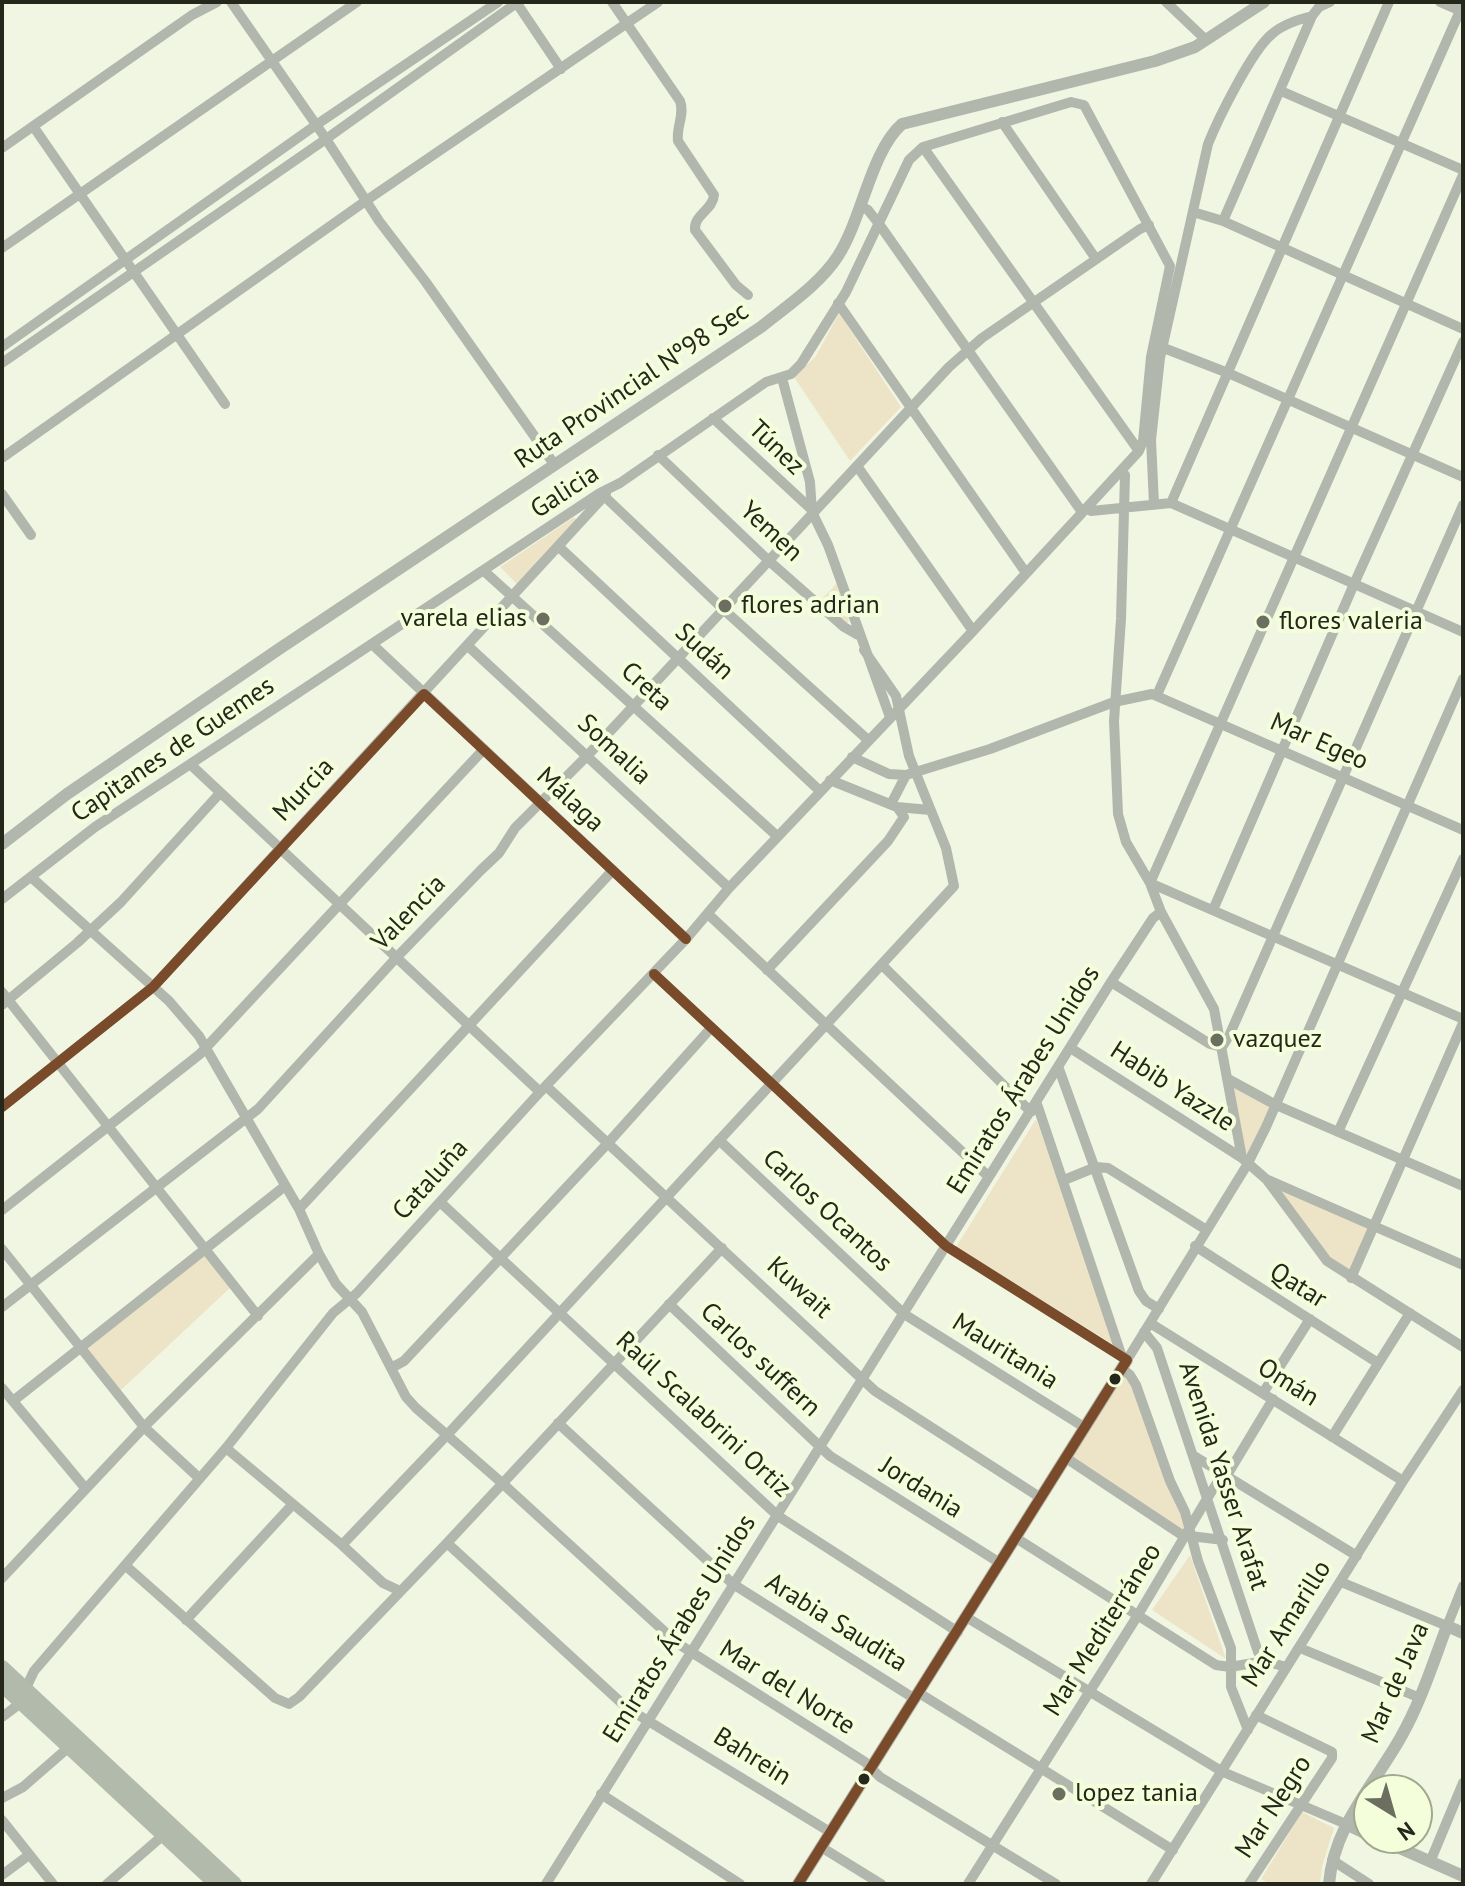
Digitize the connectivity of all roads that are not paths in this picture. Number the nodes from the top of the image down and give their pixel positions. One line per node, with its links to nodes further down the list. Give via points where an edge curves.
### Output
1 (217, 2): 24 (street)
2 (231, 2): 18 (street)
3 (357, 2): 18 (street)
4 (498, 2): 23 (street)
5 (517, 2): 19 (street); 25 (street)
6 (612, 2): 16 (street)
7 (658, 2): 13 (street)
8 (1166, 2): 17 (street)
9 (1264, 2): 17 (street, Ruta Provincial Nº98 Sec)
10 (1330, 2): 15 (street)
11 (1389, 2): 21 (street)
12 (1440, 2): 14 (street)
13 (641, 6): 16 (street)
14 (1462, 9): 26 (street)
15 (1312, 16): 20 (street); 33 (street, via 1272,33 1257,52 1216,123)
16 (626, 24): 19 (street); 44 (street, via 678,97 683,108 678,141 714,195 695,230)
17 (1206, 40): 32 (street, Ruta Provincial Nº98 Sec, via 1155,61 902,124 884,147)
18 (272, 60): 23 (street); 30 (street)
19 (561, 69): 31 (street)
20 (1281, 91): 21 (street); 34 (street)
21 (1341, 117): 26 (street); 38 (street)
22 (1002, 122): 27 (street); 36 (street, via 1082,103); 39 (street)
23 (316, 125): 25 (street); 40 (street)
24 (33, 126): 28 (street); 30 (street)
25 (326, 139): 31 (street); 42 (street)
26 (1402, 144): 29 (street); 43 (street)
27 (923, 147): 35 (street, Galicia, via 909,160); 46 (street)
28 (2, 148)
29 (1463, 172): 47 (street)
30 (79, 194): 37 (street); 40 (street)
31 (367, 200): 49 (street); 67 (street)
32 (862, 207): 35 (street); 67 (street, Ruta Provincial Nº98 Sec, via 837,258 821,277 737,344)
33 (1193, 212): 34 (street); 41 (street)
34 (1223, 221): 38 (street)
35 (879, 224): 45 (street, Galicia); 53 (street)
36 (1149, 225): 39 (street, Valencia); 41 (street)
37 (2, 248)
38 (1284, 248): 43 (street); 55 (street)
39 (1096, 259): 46 (street, Valencia)
40 (126, 262): 42 (street); 52 (street)
41 (1175, 267): 51 (street)
42 (133, 272): 49 (street); 54 (street)
43 (1343, 274): 47 (street); 57 (street)
44 (748, 295)
45 (838, 303): 56 (street, Galicia, via 801,364); 59 (street)
46 (1033, 303): 53 (street, Valencia); 63 (street)
47 (1406, 303): 48 (street); 61 (street)
48 (1463, 329)
49 (176, 336): 58 (street); 66 (street)
50 (1463, 342): 64 (street)
51 (1158, 345): 55 (street); 62 (street); 63 (street)
52 (2, 347)
53 (967, 349): 59 (street, Valencia); 78 (street)
54 (2, 363)
55 (1228, 373): 57 (street); 73 (street)
56 (782, 378): 60 (street, Galicia, via 770,379); 77 (street, via 810,482)
57 (1289, 399): 61 (street); 79 (street)
58 (225, 404)
59 (911, 408): 68 (street, Valencia); 85 (street)
60 (713, 418): 65 (street, Galicia); 77 (street, Túnez)
61 (1352, 427): 64 (street); 82 (street)
62 (1151, 440): 69 (street); 74 (street)
63 (1139, 451): 78 (street)
64 (1413, 454): 70 (street); 86 (street)
65 (658, 455): 72 (street, Galicia); 83 (street, Yemen)
66 (2, 458)
67 (554, 464): 122 (street, Ruta Provincial Nº98 Sec, via 67,794)
68 (857, 466): 77 (street, Valencia); 90 (street)
69 (1125, 475): 76 (street); 78 (street)
70 (1463, 477)
71 (2, 494): 80 (street)
72 (602, 494): 81 (street, Murcia); 84 (street, Galicia); 88 (street)
73 (1171, 503): 74 (street); 79 (street)
74 (1154, 504): 76 (street)
75 (1463, 505): 89 (street)
76 (1124, 509): 78 (street); 100 (street)
77 (811, 510): 83 (street, Valencia); 92 (street)
78 (1086, 510): 85 (street, Cataluña)
79 (1232, 530): 82 (street); 99 (street)
80 (31, 535)
81 (558, 546): 87 (street, Murcia); 96 (street, Sudán)
82 (1293, 557): 86 (street); 104 (street)
83 (768, 560): 88 (street, Valencia); 92 (street, Yemen)
84 (484, 571): 87 (street, Creta); 93 (street, Galicia)
85 (1026, 573): 90 (street, Cataluña)
86 (1354, 584): 89 (street); 107 (street)
87 (513, 596): 94 (street, Murcia); 101 (street, Creta)
88 (723, 609): 96 (street, Valencia); 105 (street)
89 (1416, 611): 91 (street); 112 (street)
90 (973, 631): 102 (street, Cataluña)
91 (1463, 632)
92 (859, 636): 95 (street)
93 (373, 645): 98 (street, Málaga); 110 (street, Capitanes de Guemes)
94 (468, 646): 98 (street, Murcia); 108 (street, Somalia)
95 (864, 650): 102 (street); 103 (street)
96 (679, 658): 101 (street, Valencia); 114 (street, Sudán)
97 (1463, 679): 118 (street)
98 (424, 694): 106 (street, Málaga); 123 (street, Murcia)
99 (1157, 695): 100 (street); 104 (street, Mar Egeo)
100 (1114, 702): 111 (street, via 990,749); 127 (street, via 1118,814)
101 (633, 705): 108 (street, Valencia); 121 (street, Creta)
102 (899, 708): 103 (street, Cataluña); 111 (street)
103 (890, 717): 105 (street, Cataluña)
104 (1221, 722): 107 (street, Mar Egeo); 127 (street)
105 (868, 740): 109 (street, Cataluña)
106 (484, 749): 116 (street, Málaga); 130 (street)
107 (1282, 751): 112 (street, Mar Egeo); 131 (street)
108 (587, 756): 116 (street, Valencia); 128 (street, Somalia)
109 (852, 757): 111 (street, via 889,774); 113 (street, Cataluña)
110 (190, 764): 115 (street, Kuwait); 126 (street, Capitanes de Guemes)
111 (910, 772): 117 (street); 119 (street)
112 (1343, 777): 118 (street, Mar Egeo); 135 (street)
113 (830, 780): 114 (street, Cataluña); 117 (street)
114 (820, 791): 121 (street, Cataluña)
115 (220, 793): 123 (street, Kuwait); 134 (street)
116 (542, 803): 125 (street, Málaga); 137 (street, Valencia)
117 (894, 805): 119 (street); 140 (street, via 904,817 888,841)
118 (1407, 805): 120 (street, Mar Egeo); 138 (street)
119 (930, 810): 139 (street, via 954,886)
120 (1463, 830)
121 (777, 836): 128 (street, Cataluña)
122 (2, 844)
123 (279, 849): 130 (street, Kuwait); 143 (street, Murcia)
124 (1463, 859): 144 (street)
125 (613, 870): 136 (street, Málaga); 148 (street)
126 (31, 877): 129 (street, Capitanes de Guemes); 134 (street, Mar del Norte)
127 (1150, 883): 131 (street); 132 (street)
128 (729, 888): 133 (street, Cataluña)
129 (2, 899)
130 (339, 904): 137 (street, Kuwait); 150 (street)
131 (1213, 910): 135 (street)
132 (1161, 912): 142 (street, Emiratos Árabes Unidos); 151 (street, via 1214,1009)
133 (708, 914): 136 (street, Cataluña); 140 (street)
134 (90, 931): 143 (street, Mar del Norte); 145 (street)
135 (1272, 936): 138 (street); 151 (street)
136 (686, 939): 141 (street, Cataluña)
137 (396, 958): 148 (street, Kuwait); 161 (street, Valencia)
138 (1338, 964): 144 (street); 158 (street)
139 (883, 966): 147 (street); 160 (street)
140 (767, 970): 147 (street)
141 (654, 974): 149 (street); 157 (street, Cataluña)
142 (1111, 982): 151 (street); 152 (street, Emiratos Árabes Unidos)
143 (153, 987): 150 (street, Mar del Norte); 153 (street, Murcia)
144 (1403, 992): 146 (street); 163 (street)
145 (4, 999): 153 (street)
146 (1463, 1021): 166 (street)
147 (828, 1025): 156 (street); 169 (street)
148 (468, 1026): 157 (street, Kuwait); 177 (street)
149 (711, 1028): 156 (street); 165 (street)
150 (206, 1046): 161 (street, Mar del Norte); 162 (street)
151 (1222, 1047): 155 (street)
152 (1072, 1049): 154 (street, Emiratos Árabes Unidos); 167 (street, Habib Yazzle)
153 (57, 1064): 159 (street, Murcia); 162 (street)
154 (1059, 1069): 160 (street, Emiratos Árabes Unidos); 168 (street)
155 (1228, 1079): 158 (street); 167 (street)
156 (772, 1084): 164 (street); 181 (street)
157 (543, 1089): 165 (street, Kuwait); 176 (street, Cataluña)
158 (1276, 1105): 163 (street); 167 (street)
159 (2, 1107)
160 (1034, 1108): 169 (street, Emiratos Árabes Unidos); 171 (street, Avenida Yasser Arafat)
161 (247, 1118): 172 (street, Mar del Norte); 174 (street, Valencia)
162 (107, 1128): 174 (street); 178 (street)
163 (1338, 1132): 166 (street)
164 (719, 1140): 175 (street); 197 (street, Carlos Ocantos)
165 (608, 1143): 175 (street, Kuwait); 187 (street)
166 (1401, 1161): 173 (street); 179 (street)
167 (1244, 1162): 170 (street, Habib Yazzle); 180 (street)
168 (1096, 1167): 171 (street); 180 (street, via 1108,1168); 194 (street, via 1139,1291)
169 (989, 1177): 181 (street, Emiratos Árabes Unidos)
170 (1266, 1179): 179 (street); 189 (street, via 1322,1256)
171 (1064, 1180): 203 (street, Avenida Yasser Arafat)
172 (285, 1186): 177 (street, Mar del Norte); 185 (street)
173 (1463, 1186)
174 (156, 1189): 185 (street); 190 (street, Valencia)
175 (668, 1197): 183 (street, Kuwait); 195 (street)
176 (440, 1202): 187 (street, Raúl Scalabrini Ortiz); 191 (street, Cataluña)
177 (299, 1209): 186 (street, Mar del Norte)
178 (2, 1210)
179 (1373, 1224): 188 (street); 189 (street)
180 (1205, 1229): 182 (street)
181 (946, 1246): 197 (street, Emiratos Árabes Unidos); 203 (street)
182 (1195, 1246): 194 (street); 199 (street, Qatar)
183 (722, 1248): 192 (street); 207 (street, Kuwait)
184 (2, 1249): 190 (street)
185 (204, 1250): 198 (street); 202 (street)
186 (319, 1254): 191 (street, Mar del Norte); 198 (street)
187 (499, 1257): 195 (street, Raúl Scalabrini Ortiz); 206 (street, via 404,1361)
188 (1463, 1265)
189 (1351, 1278): 196 (street)
190 (31, 1284): 193 (street, Valencia); 202 (street)
191 (351, 1299): 206 (street, Mar del Norte); 218 (street, Cataluña, via 333,1313)
192 (669, 1304): 204 (street); 217 (street, Carlos suffern)
193 (2, 1307)
194 (1159, 1309): 200 (street)
195 (559, 1312): 204 (street, Raúl Scalabrini Ortiz); 215 (street)
196 (1410, 1313): 201 (street); 205 (street)
197 (904, 1314): 207 (street, Emiratos Árabes Unidos); 214 (street, Mauritania)
198 (258, 1316): 213 (street)
199 (1310, 1319): 205 (street, Qatar); 210 (street, Mar Mediterráneo)
200 (1147, 1328): 203 (street); 210 (street, Omán); 219 (street, Avenida Yasser Arafat)
201 (1463, 1347)
202 (81, 1348): 211 (street); 213 (street)
203 (1123, 1362): 214 (street); 230 (street, Avenida Yasser Arafat)
204 (613, 1363): 212 (street); 229 (street, Raúl Scalabrini Ortiz)
205 (1378, 1363): 216 (street)
206 (391, 1368): 215 (street, Mar del Norte, via 411,1402)
207 (864, 1380): 217 (street, Emiratos Árabes Unidos); 227 (street, Kuwait)
208 (2, 1388): 211 (street)
209 (1463, 1390): 223 (street, Mar Amarillo)
210 (1268, 1396): 216 (street, Omán); 221 (street, Mar Mediterráneo)
211 (13, 1401): 225 (street)
212 (558, 1423): 224 (street); 240 (street, Arabia Saudita)
213 (144, 1427): 222 (street); 225 (street)
214 (1084, 1427): 220 (street)
215 (447, 1435): 224 (street, Mar del Norte); 234 (street)
216 (1332, 1437): 223 (street, Omán)
217 (821, 1447): 229 (street, Emiratos Árabes Unidos); 236 (street, Jordania)
218 (226, 1448): 222 (street, Cataluña); 228 (street)
219 (1194, 1456): 221 (street); 226 (street, Avenida Yasser Arafat)
220 (1066, 1458): 227 (street); 230 (street)
221 (1226, 1477): 226 (street, Mar Mediterráneo); 235 (street)
222 (199, 1478): 237 (street, Cataluña)
223 (1403, 1481): 235 (street, Mar Amarillo)
224 (502, 1483): 233 (street); 250 (street, Mar del Norte)
225 (86, 1489): 238 (street)
226 (1208, 1497): 230 (street, Mar Mediterráneo); 232 (street, Avenida Yasser Arafat)
227 (1041, 1498): 231 (street)
228 (293, 1504): 234 (street); 245 (street)
229 (778, 1516): 240 (street, Emiratos Árabes Unidos); 247 (street, Raúl Scalabrini Ortiz)
230 (1190, 1534): 232 (street); 243 (street, Mar Mediterráneo); 252 (street, Avenida Yasser Arafat, via 1231,1648)
231 (1016, 1538): 236 (street); 243 (street)
232 (1223, 1540): 251 (street, Avenida Yasser Arafat)
233 (447, 1543): 242 (street); 262 (street, Bahrein, via 617,1699)
234 (342, 1545): 242 (street, via 383,1583)
235 (1357, 1556): 239 (street, Mar Amarillo)
236 (1000, 1563): 244 (street)
237 (126, 1566): 245 (street); 257 (street, Cataluña, via 34,1671)
238 (2, 1578)
239 (1341, 1582): 246 (street); 249 (street, Mar Amarillo)
240 (733, 1584): 250 (street, Emiratos Árabes Unidos); 258 (street, Arabia Saudita)
241 (1463, 1586): 246 (street, Mar de Java)
242 (400, 1591): 245 (street, via 289,1704 275,1698)
243 (1138, 1615): 252 (street, via 1216,1665); 256 (street, Mar Mediterráneo)
244 (966, 1617): 247 (street); 256 (street)
245 (186, 1620)
246 (1447, 1626): 248 (street); 259 (street, Mar de Java)
247 (958, 1632): 258 (street)
248 (1463, 1633)
249 (1300, 1648): 253 (street, Mar Amarillo); 259 (street)
250 (691, 1653): 262 (street, Emiratos Árabes Unidos); 266 (street, Mar del Norte)
251 (1265, 1661): 252 (street); 253 (street)
252 (1230, 1667): 263 (street, Avenida Yasser Arafat, via 1231,1687)
253 (1286, 1667): 260 (street, Mar Amarillo)
254 (2, 1668): 257 (main road)
255 (2, 1684): 257 (main road)
256 (1089, 1692): 265 (street, Mar Mediterráneo); 267 (street)
257 (22, 1695): 261 (street, Cataluña); 264 (main road); 275 (main road)
258 (917, 1696): 265 (street, Arabia Saudita); 266 (street)
259 (1420, 1698): 273 (street, Mar de Java)
260 (1256, 1715): 263 (street, Mar Amarillo); 271 (street, Mar Negro, via 1332,1752)
261 (2, 1717)
262 (649, 1719): 269 (street, Emiratos Árabes Unidos); 276 (street, Bahrein)
263 (1248, 1730): 267 (street, Mar Amarillo)
264 (69, 1747): 270 (street); 275 (main road)
265 (1042, 1767): 277 (street, Mar Mediterráneo); 279 (street, Arabia Saudita)
266 (871, 1768): 276 (street); 277 (street, Mar del Norte)
267 (1223, 1772): 271 (street); 279 (street, Mar Amarillo)
268 (1463, 1783): 283 (street)
269 (601, 1794): 290 (street, Emiratos Árabes Unidos); 291 (street)
270 (2, 1798)
271 (1301, 1804): 273 (street); 297 (street, Mar Negro)
272 (2, 1820): 281 (street)
273 (1346, 1824): 274 (street); 282 (street, Mar de Java)
274 (1353, 1827)
275 (168, 1831): 287 (street); 288 (main road); 289 (main road)
276 (830, 1832): 278 (street)
277 (992, 1845): 294 (street, Mar Mediterráneo); 295 (street, Mar del Norte)
278 (821, 1847): 292 (street); 293 (street)
279 (1173, 1850): 296 (street, Mar Amarillo)
280 (1412, 1854): 283 (street)
281 (29, 1855): 284 (street); 286 (street)
282 (1332, 1860): 298 (street, Mar de Java); 299 (street)
283 (1430, 1862): 285 (street)
284 (2, 1875)
285 (1463, 1876)
286 (53, 1884)
287 (107, 1884)
288 (217, 1884)
289 (234, 1884)
290 (546, 1884)
291 (740, 1884)
292 (798, 1884)
293 (881, 1884)
294 (968, 1884)
295 (1056, 1884)
296 (1151, 1884)
297 (1249, 1884)
298 (1329, 1884)
299 (1369, 1884)

